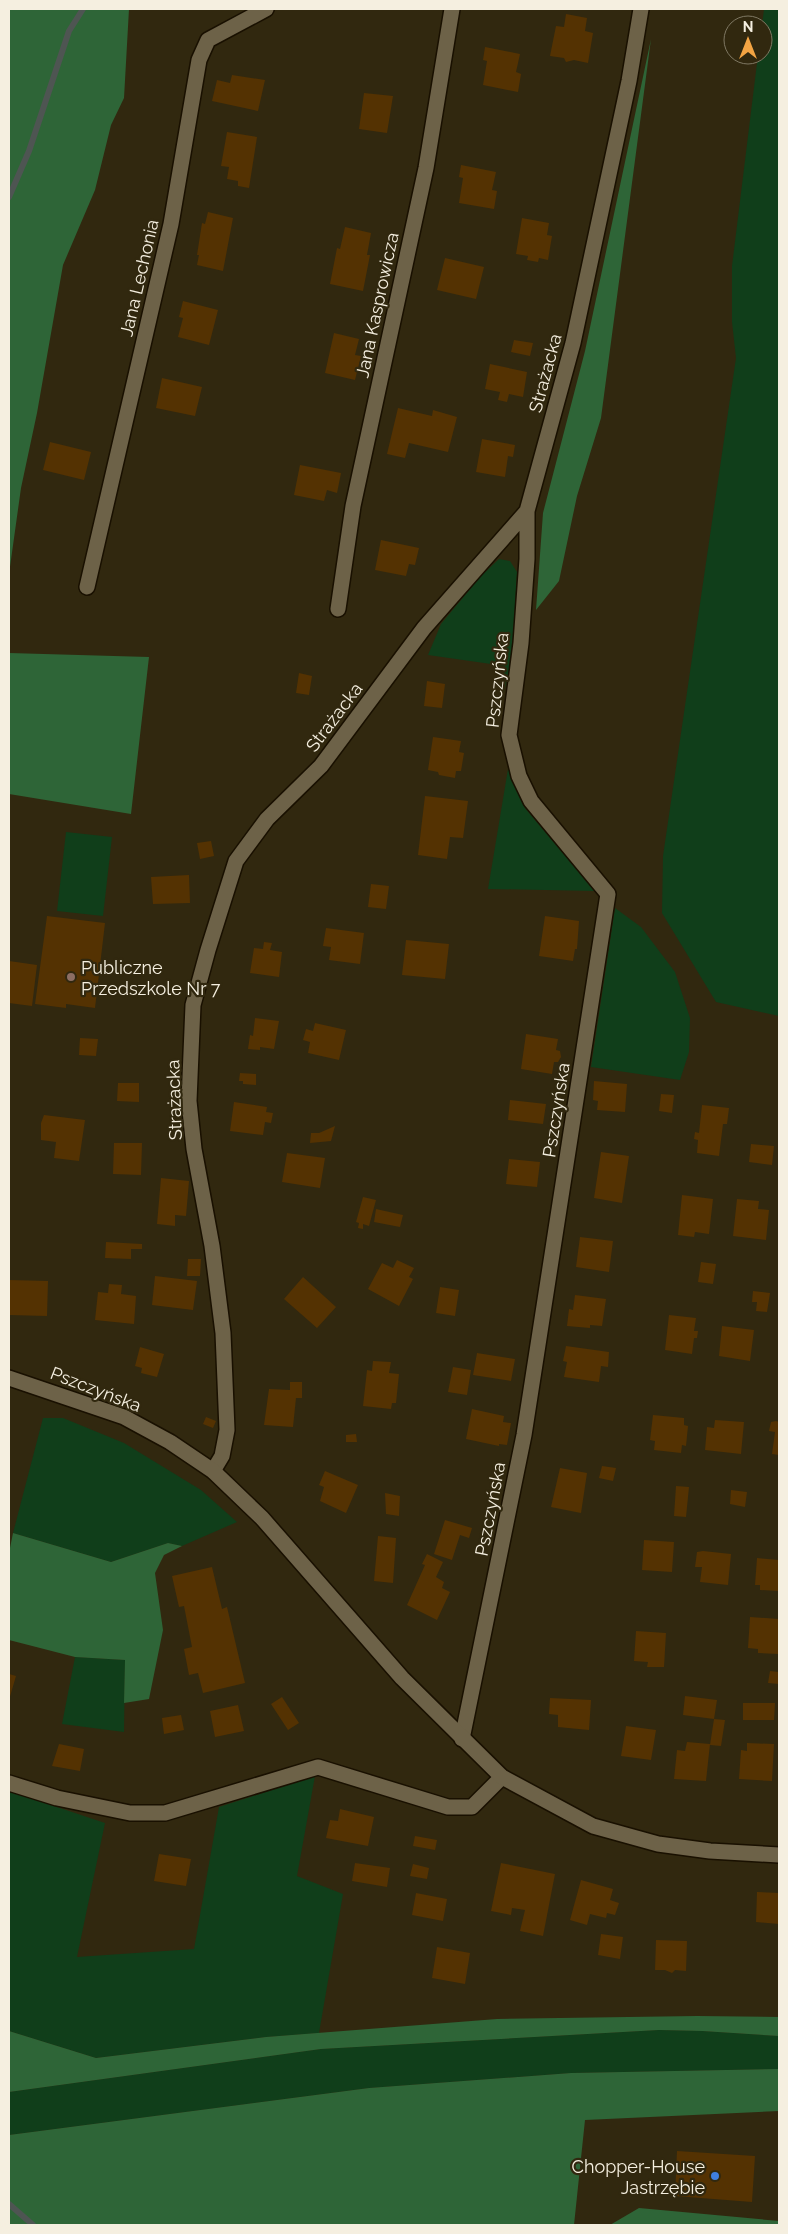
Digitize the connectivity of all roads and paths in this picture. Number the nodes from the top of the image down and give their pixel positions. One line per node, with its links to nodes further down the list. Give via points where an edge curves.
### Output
1 (266, 9): 5 (street, Jana Lechonia, via 208,40 199,60 171,224)
2 (452, 9): 6 (street, Jana Kasprowicza, via 426,168 353,506)
3 (641, 9): 4 (street, Strażacka, via 573,343)
4 (527, 512): 8 (street, Strażacka, via 424,628 321,766 267,819 236,861 193,1006 190,1101 194,1149 212,1246 223,1333 227,1430 222,1456); 9 (street, Pszczyńska, via 522,624 509,735 519,776 531,801 608,894 524,1435)
5 (87, 587)
6 (338, 609)
7 (9, 1378): 8 (street, Pszczyńska, via 124,1417)
8 (213, 1471): 9 (street, Pszczyńska, via 262,1518 402,1678)
9 (462, 1739): 10 (street, Pszczyńska)
10 (502, 1777): 11 (street, via 472,1807 448,1807 318,1767 165,1813 121,1811 57,1798); 12 (street, Pszczyńska, via 593,1826 658,1844)
11 (9, 1782)
12 (779, 1855)

